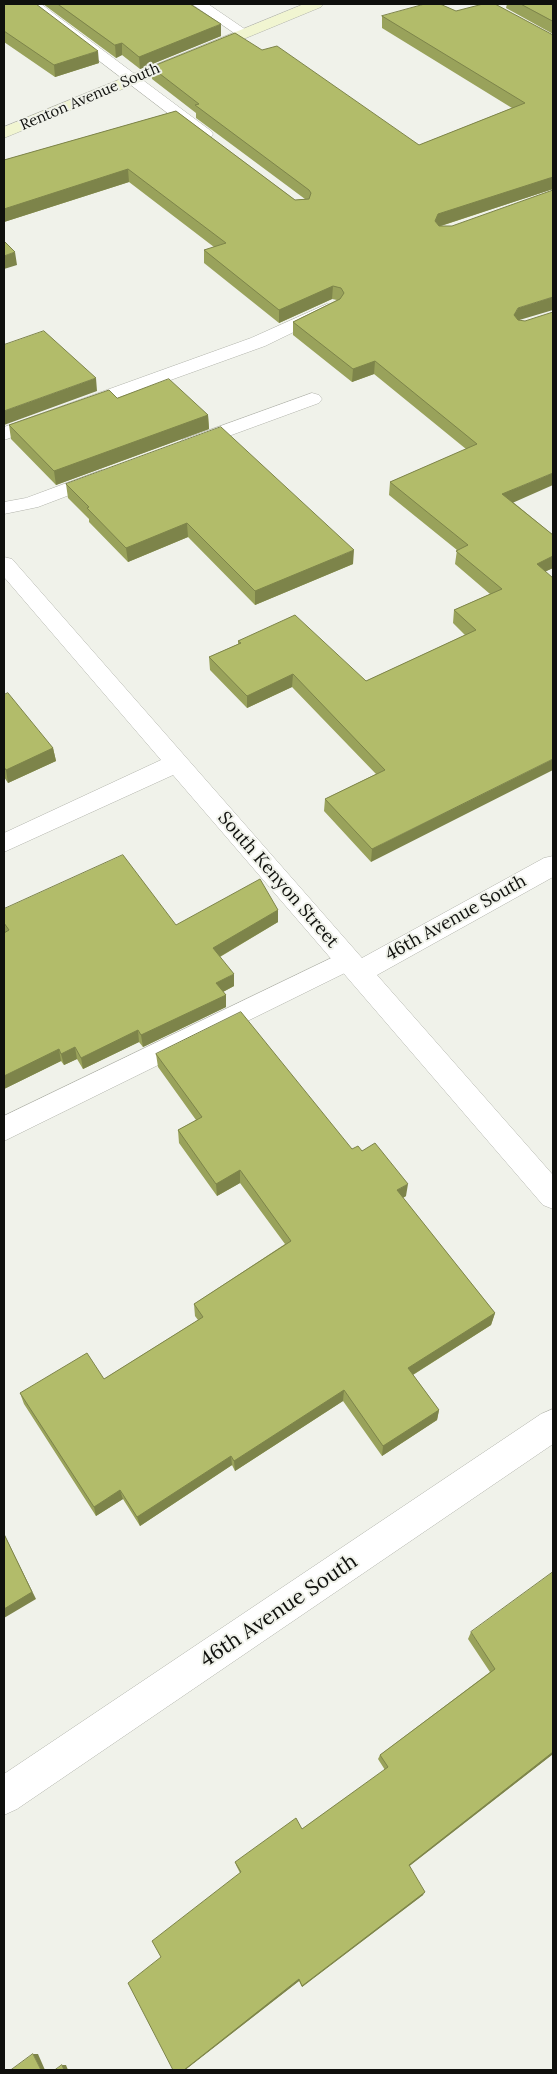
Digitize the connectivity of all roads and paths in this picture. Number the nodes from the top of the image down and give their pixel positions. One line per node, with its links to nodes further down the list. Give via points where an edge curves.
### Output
1 (32, 4): 5 (street)
2 (199, 4): 4 (street)
3 (316, 4): 4 (main road, Renton Avenue South)
4 (245, 34): 5 (main road, Renton Avenue South)
5 (133, 79): 6 (main road, Renton Avenue South); 7 (street)
6 (5, 131)
7 (216, 142)
8 (333, 306): 10 (street, via 258,342)
9 (312, 399): 11 (street)
10 (4, 434)
11 (167, 453)
12 (122, 469): 13 (street, via 31,503)
13 (4, 508)
14 (4, 564): 15 (street, South Kenyon Street)
15 (177, 762): 16 (street); 18 (street, South Kenyon Street)
16 (4, 843)
17 (553, 865): 18 (street, 46th Avenue South)
18 (354, 966): 19 (street, 46th Avenue South); 20 (street, South Kenyon Street)
19 (4, 1129)
20 (553, 1196)
21 (553, 1425): 22 (street, 46th Avenue South)
22 (4, 1795)

